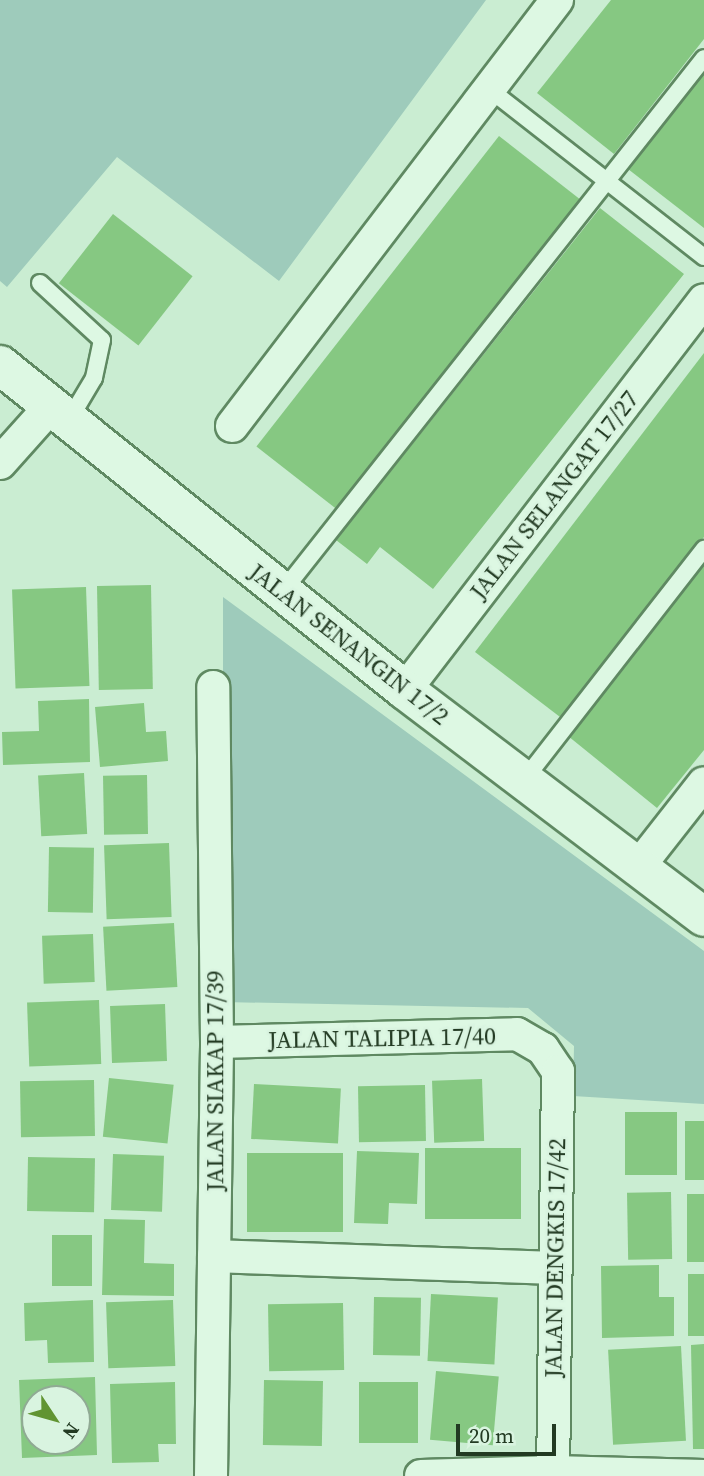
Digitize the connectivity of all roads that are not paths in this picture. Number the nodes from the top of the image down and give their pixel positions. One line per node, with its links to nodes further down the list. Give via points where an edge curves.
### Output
1 (557, 0): 3 (street)
2 (704, 58): 4 (lane)
3 (489, 89): 4 (lane); 10 (street)
4 (608, 182): 5 (lane); 13 (lane)
5 (704, 257)
6 (40, 283): 9 (lane, via 102,340 94,378)
7 (704, 300): 15 (street, JALAN SELANGAT 17/27)
8 (0, 365): 9 (street, JALAN SENANGIN 17/2)
9 (58, 415): 11 (street); 13 (street, JALAN SENANGIN 17/2)
10 (232, 426)
11 (0, 463)
12 (704, 549): 16 (lane)
13 (283, 591): 15 (street, JALAN SENANGIN 17/2)
14 (213, 687): 20 (street, JALAN SIAKAP 17/39)
15 (405, 690): 16 (street, JALAN SENANGIN 17/2)
16 (524, 780): 18 (street, JALAN SENANGIN 17/2)
17 (704, 783): 18 (street)
18 (639, 866): 19 (street, JALAN SENANGIN 17/2)
19 (704, 917)
20 (217, 1042): 21 (street, JALAN TALIPIA 17/40, via 517,1034); 22 (street, JALAN SIAKAP 17/39)
21 (543, 1049): 23 (street, JALAN DENGKIS 17/42, via 558,1071)
22 (214, 1256): 23 (street); 25 (street, JALAN SIAKAP 17/39)
23 (554, 1268): 24 (street, JALAN DENGKIS 17/42)
24 (554, 1472): 26 (street); 27 (street)
25 (211, 1476)
26 (421, 1476)
27 (704, 1476)

